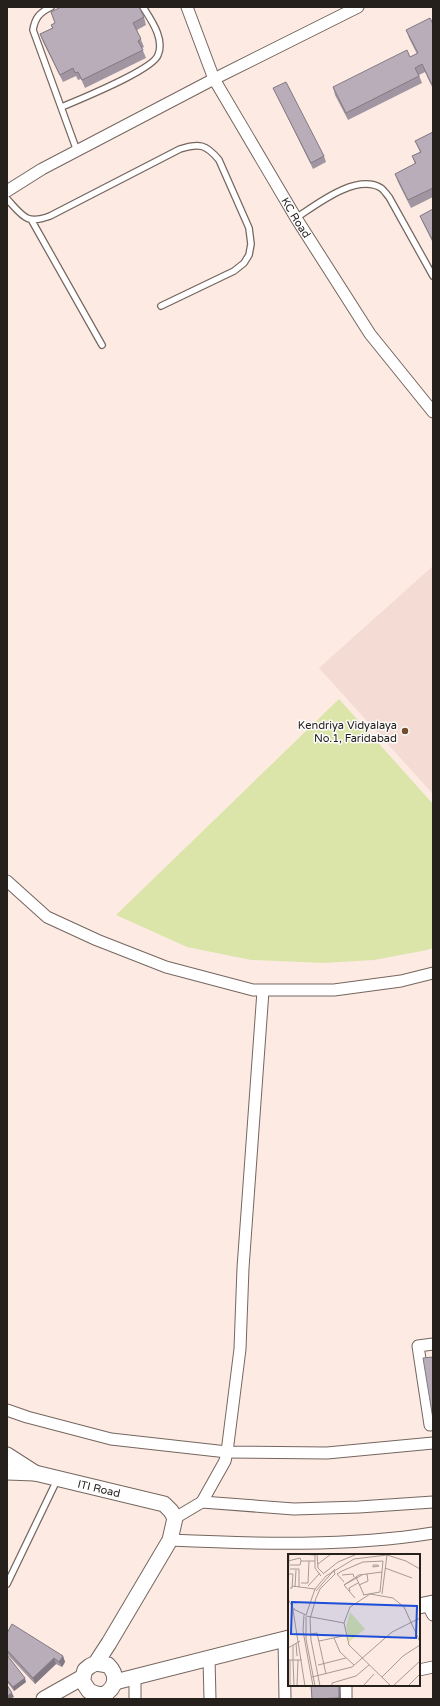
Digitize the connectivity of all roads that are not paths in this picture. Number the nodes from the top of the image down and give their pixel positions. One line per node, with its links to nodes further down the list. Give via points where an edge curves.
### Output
1 (51, 7): 6 (lane, via 35,20 33,30)
2 (143, 7): 6 (lane, via 157,32 159,54 155,62)
3 (187, 7): 5 (street, KC Road)
4 (358, 7): 5 (street)
5 (214, 79): 7 (street); 10 (street, KC Road)
6 (62, 107): 7 (lane)
7 (78, 151): 8 (street)
8 (7, 191)
9 (7, 199): 11 (lane, via 26,219)
10 (296, 218): 12 (lane, via 334,193 360,185 381,188 389,197); 15 (street, KC Road, via 370,334)
11 (32, 221): 13 (lane, via 50,216 180,149 194,145 203,146 218,160 249,228 249,254 244,264 234,271); 14 (lane)
12 (433, 276)
13 (161, 306)
14 (102, 346)
15 (433, 412)
16 (7, 881): 18 (street, via 47,917 97,940 166,967)
17 (433, 973): 18 (street, via 401,981 334,990)
18 (263, 991): 23 (street, via 240,1349)
19 (433, 1344): 21 (street, via 418,1346)
20 (7, 1410): 23 (street, via 111,1439)
21 (430, 1425)
22 (433, 1443): 23 (street, via 327,1453)
23 (227, 1452): 28 (street, via 226,1461)
24 (7, 1455): 26 (street, ITI Road)
25 (7, 1472): 26 (street, ITI Road)
26 (35, 1474): 27 (street, ITI Road)
27 (57, 1480): 30 (street, ITI Road, via 164,1504); 33 (lane)
28 (202, 1502): 29 (street, via 294,1509); 30 (street)
29 (433, 1502)
30 (175, 1518): 32 (street)
31 (433, 1533): 32 (street, via 393,1540 338,1542)
32 (170, 1540): 36 (street)
33 (7, 1584)
34 (286, 1638): 35 (street); 47 (street)
35 (209, 1658): 39 (street); 46 (street)
36 (96, 1663): 40 (street, via 108,1665 115,1675); 42 (street, via 85,1670)
37 (433, 1667): 38 (street)
38 (420, 1670)
39 (134, 1677): 40 (street); 45 (street)
40 (115, 1682): 42 (street, via 103,1695)
41 (346, 1686): 48 (street)
42 (86, 1688): 43 (street); 44 (street)
43 (44, 1699)
44 (63, 1699)
45 (135, 1699)
46 (210, 1699)
47 (285, 1699)
48 (346, 1699)

